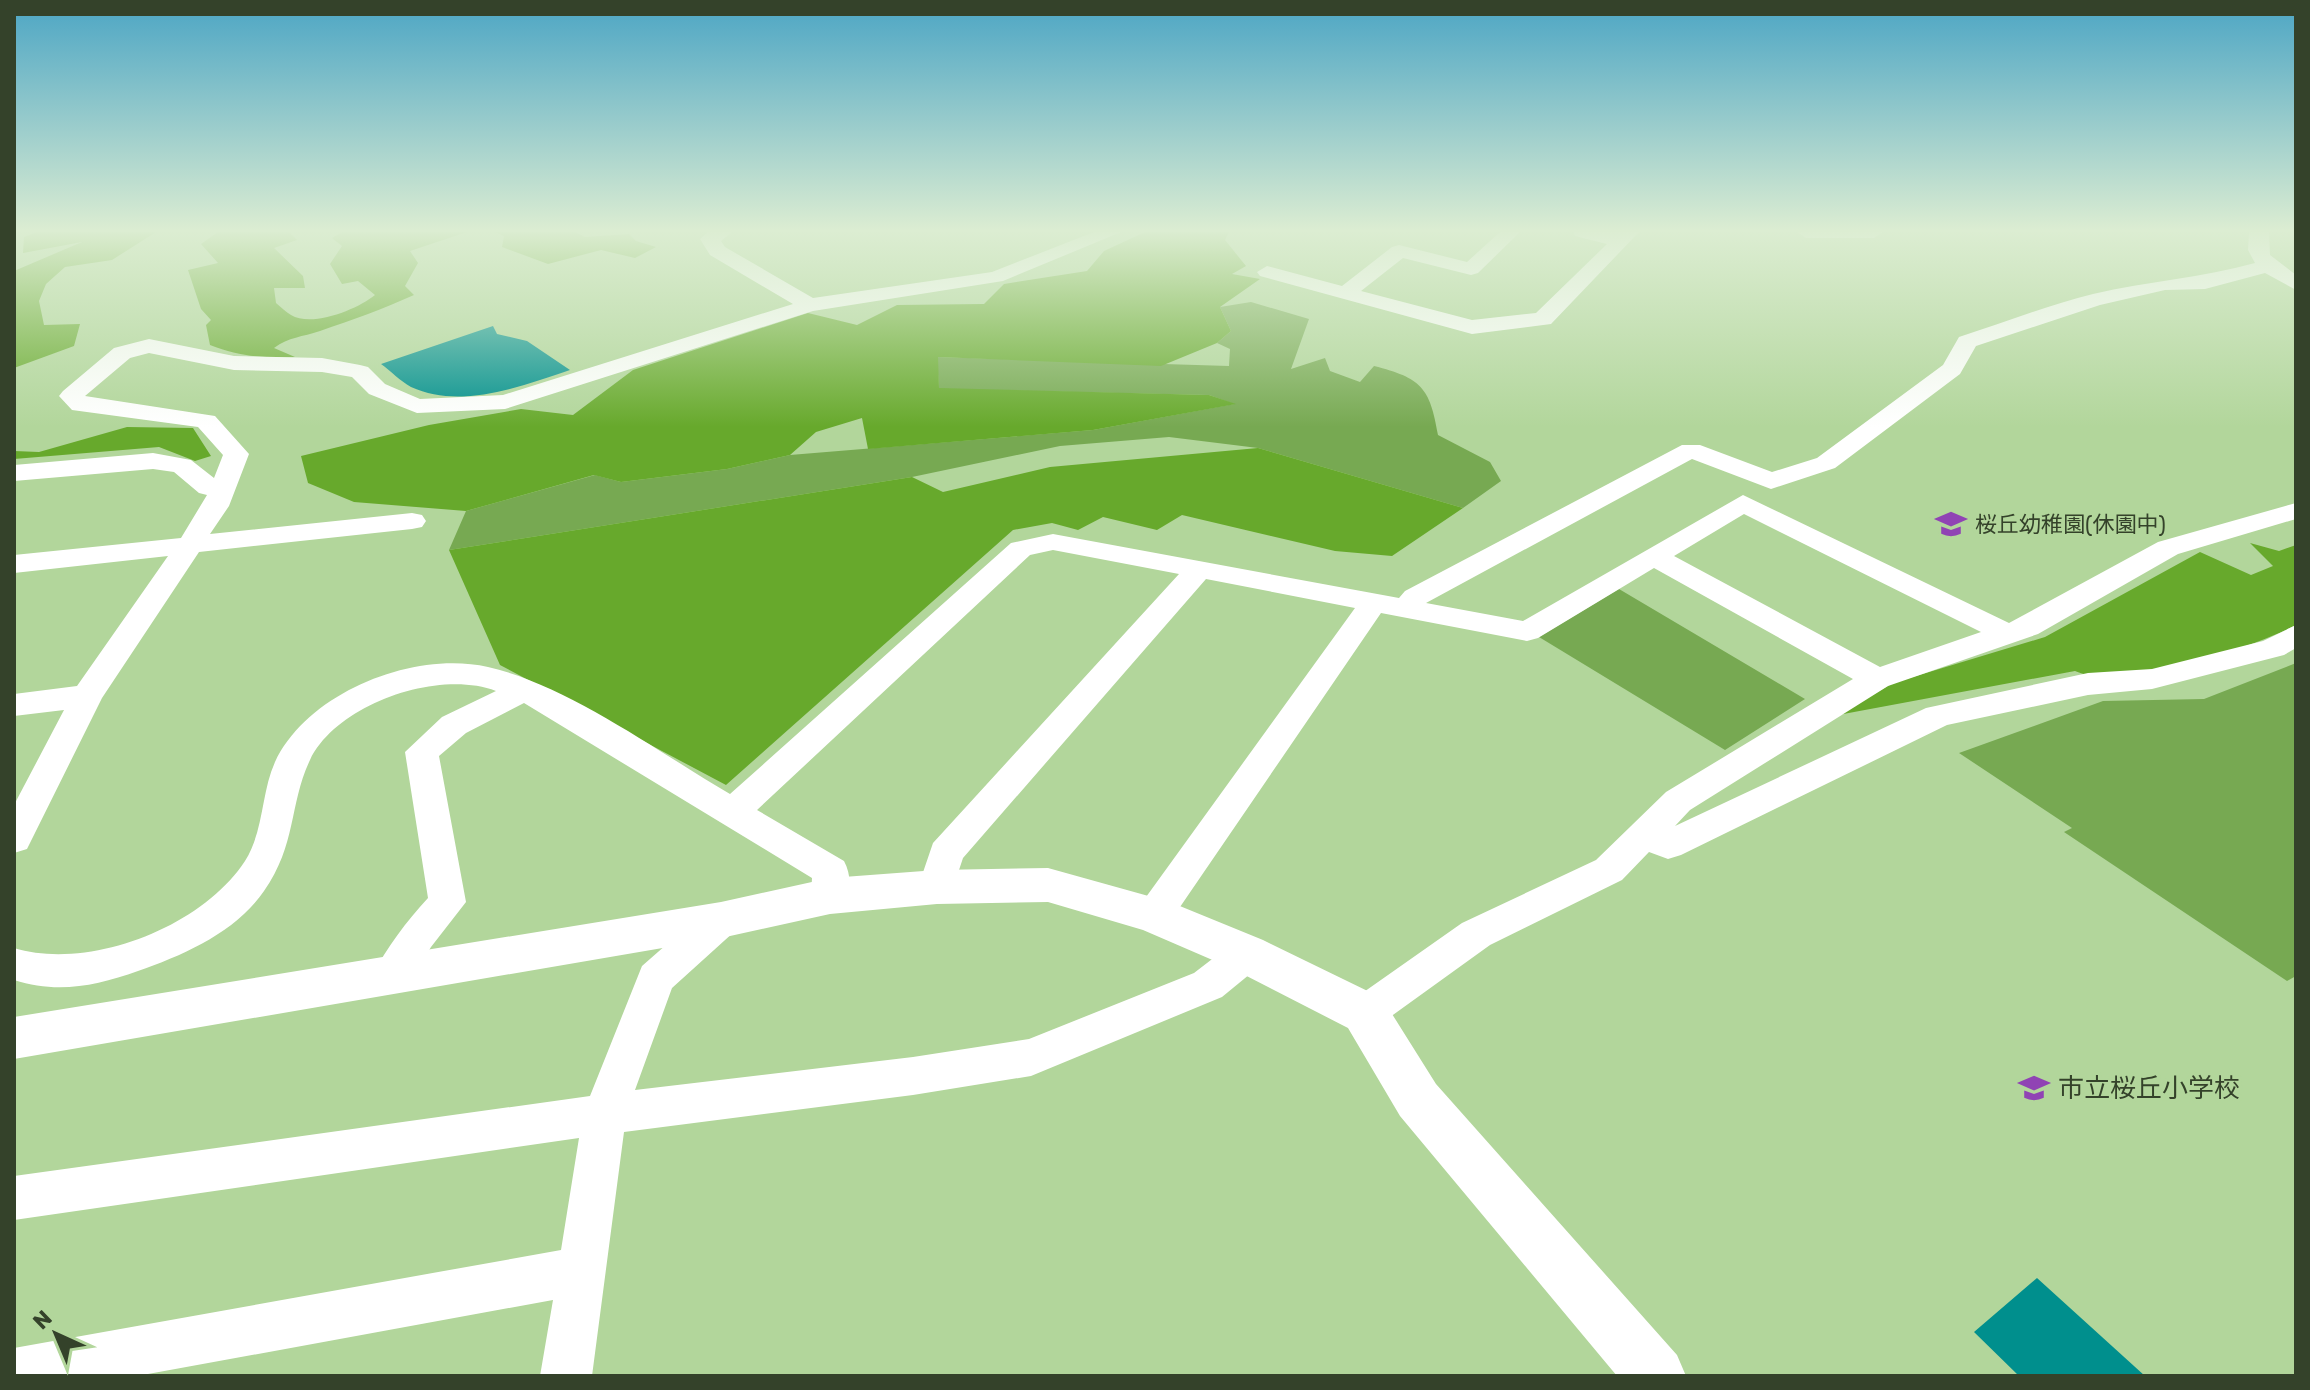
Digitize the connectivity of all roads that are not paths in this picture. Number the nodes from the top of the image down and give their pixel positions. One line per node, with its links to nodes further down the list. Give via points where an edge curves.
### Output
1 (796, 297): 6 (street)
2 (864, 297): 6 (street)
3 (1360, 297): 4 (street, via 1472,327 1543,319)
4 (1565, 297)
5 (2108, 297): 8 (street, via 1967,342 1952,369 1826,463)
6 (810, 305): 9 (street, via 505,402 417,406 377,389 360,372 322,365 234,363 149,346 122,353 71,396 80,405 206,421 236,454)
7 (14, 473): 9 (street, via 153,461 182,465 208,487)
8 (1771, 481): 10 (street, via 1750,490); 17 (street, via 1691,450)
9 (222, 487): 13 (street, via 216,506)
10 (1743, 503): 14 (street); 18 (street)
11 (2296, 511): 18 (street, via 2168,548 2027,627)
12 (412, 521): 13 (street)
13 (189, 545): 15 (street); 22 (street)
14 (1654, 556): 17 (street, via 1527,631); 20 (street)
15 (14, 564)
16 (1199, 570): 17 (street); 24 (street, via 1053,542 1021,549); 27 (street, via 946,853)
17 (1388, 607): 29 (street)
18 (2006, 633): 20 (street)
19 (2296, 635): 25 (street, via 2273,648 2152,679 2088,684 1938,716 1668,845)
20 (1877, 679): 25 (street, via 1678,801)
21 (523, 690): 24 (street); 32 (street, via 476,675 433,676 385,686 344,706 312,730 292,763 281,817 259,870 220,912 165,945 120,961 71,973); 33 (street, via 454,725 422,752 447,902)
22 (87, 696): 23 (street); 26 (street)
23 (14, 705)
24 (733, 811): 28 (street, via 831,871)
25 (1645, 835): 34 (street, via 1609,870 1476,934)
26 (14, 839)
27 (937, 887): 28 (street); 29 (street, via 1048,885)
28 (830, 896): 30 (street)
29 (1154, 915): 31 (street)
30 (721, 920): 33 (street); 36 (street, via 656,978)
31 (1247, 954): 34 (street); 36 (street, via 1208,985 1031,1057)
32 (14, 964)
33 (392, 976): 35 (street)
34 (1365, 1013): 41 (street, via 1418,1100)
35 (14, 1038)
36 (605, 1114): 37 (street); 38 (street)
37 (14, 1198)
38 (579, 1271): 39 (street); 40 (street)
39 (14, 1373)
40 (566, 1376)
41 (1656, 1376)

